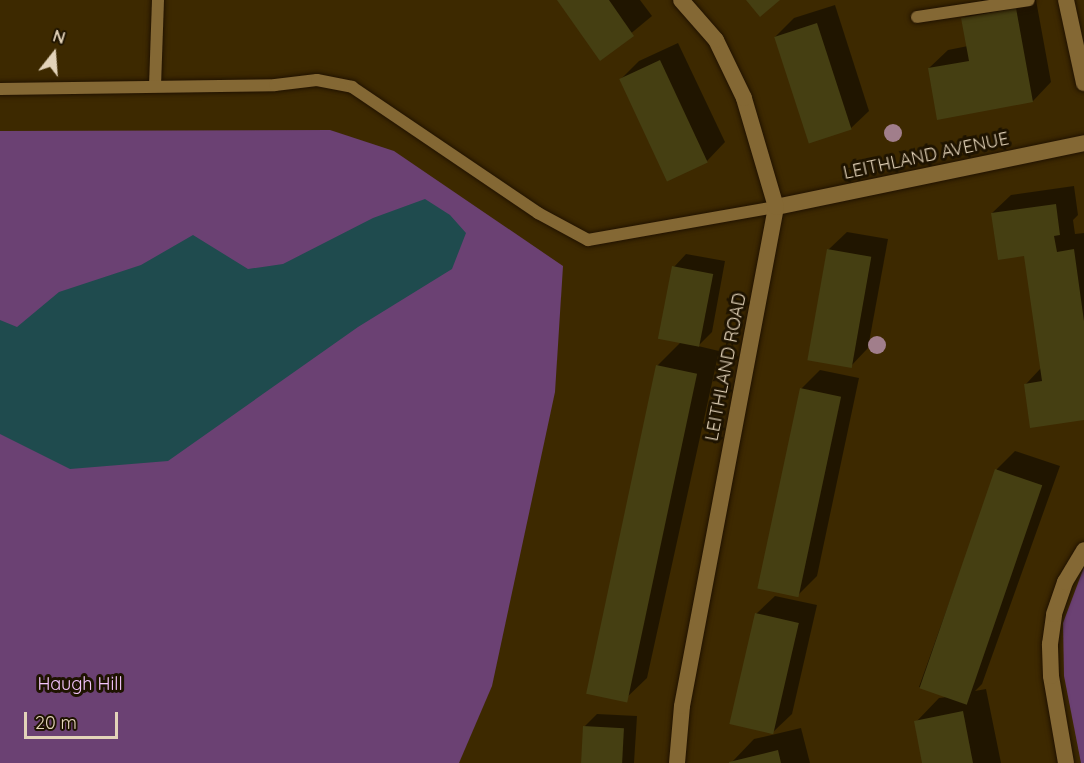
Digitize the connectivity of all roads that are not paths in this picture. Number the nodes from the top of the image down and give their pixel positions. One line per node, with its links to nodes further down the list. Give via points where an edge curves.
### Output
1 (158, 0): 7 (lane)
2 (681, 0): 10 (street, LEITHLAND ROAD, via 716,40 744,98)
3 (1029, 0): 5 (lane)
4 (1066, 0): 6 (street)
5 (917, 16)
6 (1084, 83)
7 (155, 86): 8 (lane); 10 (lane, via 275,85 317,80 352,87 538,213 588,240)
8 (0, 89)
9 (1084, 143): 10 (street, LEITHLAND AVENUE)
10 (776, 207): 12 (street, LEITHLAND ROAD, via 682,706)
11 (1084, 550): 13 (street, via 1065,582 1054,614 1050,644 1051,676)
12 (677, 763)
13 (1066, 763)

